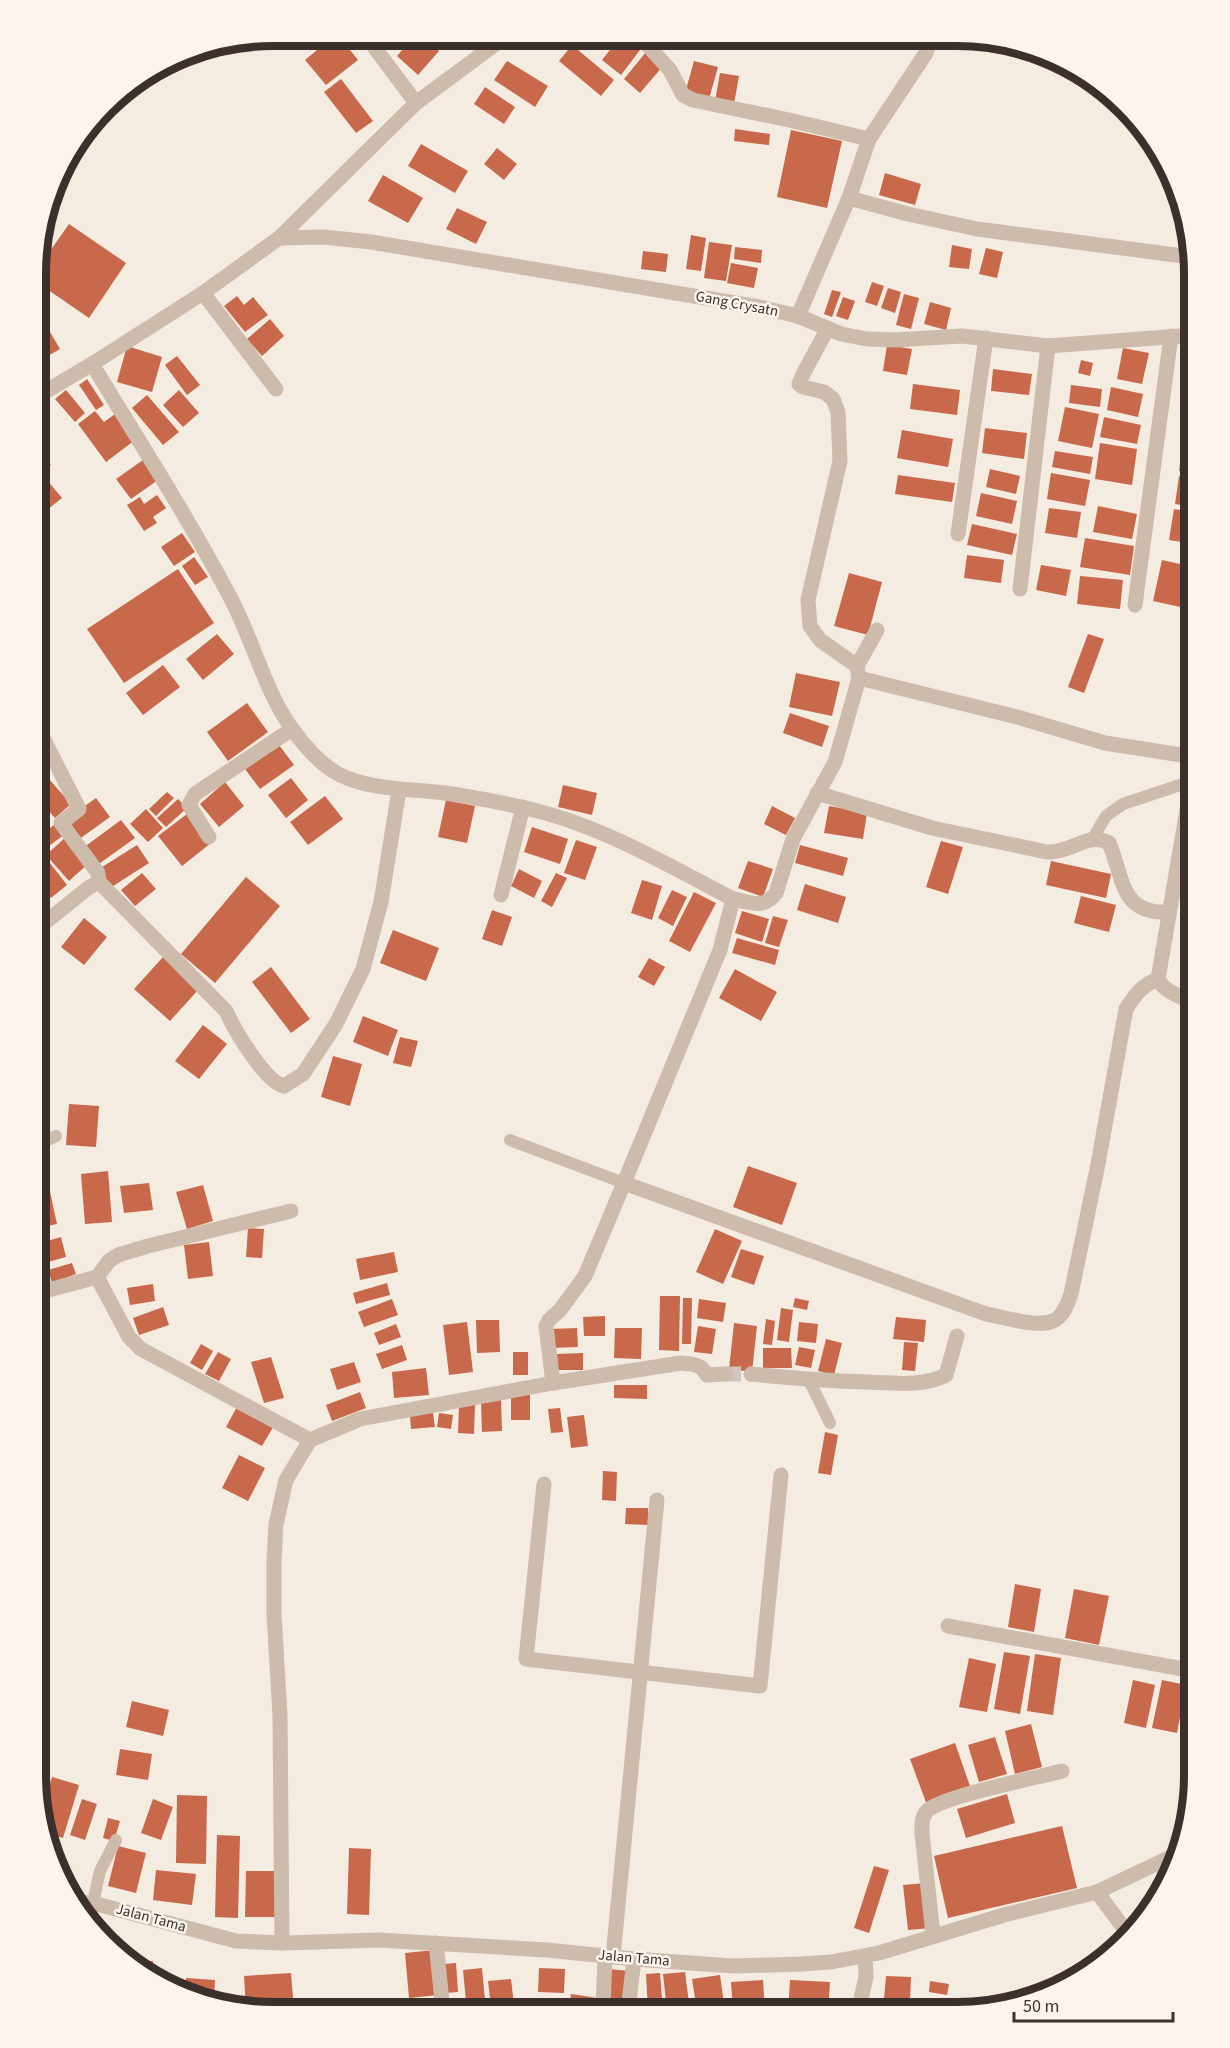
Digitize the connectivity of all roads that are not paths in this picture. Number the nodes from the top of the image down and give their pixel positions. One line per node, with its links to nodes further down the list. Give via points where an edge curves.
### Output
1 (373, 46): 5 (street)
2 (493, 46): 5 (street)
3 (648, 46): 6 (street, via 670,70 683,95 693,100)
4 (928, 46): 6 (street)
5 (416, 103): 8 (street)
6 (868, 139): 7 (street)
7 (849, 198): 9 (street, via 977,230); 11 (street)
8 (279, 238): 10 (street); 11 (street, Gang Crysatn, via 371,242)
9 (1183, 256)
10 (203, 293): 17 (street); 18 (street)
11 (798, 316): 12 (street, Gang Crysatn)
12 (828, 328): 15 (street, Gang Crysatn, via 867,339); 24 (street, via 800,384 824,392 833,399 838,412 840,461 808,600 810,626 820,640)
13 (1184, 335): 14 (street, Gang Crysatn)
14 (1171, 336): 16 (street, Gang Crysatn); 22 (street)
15 (987, 338): 16 (street, Gang Crysatn); 20 (street)
16 (1048, 346): 21 (street)
17 (92, 364): 19 (street); 25 (street, via 231,597)
18 (276, 389)
19 (46, 391)
20 (958, 534)
21 (1020, 589)
22 (1135, 605)
23 (877, 630): 24 (street)
24 (858, 672): 27 (street, via 1105,743); 30 (street, via 835,762)
25 (292, 729): 29 (street, via 324,764 346,778); 33 (street, via 190,800 189,805)
26 (46, 744): 35 (street, via 79,808 61,823 98,873)
27 (1184, 755)
28 (1184, 779): 34 (lane, via 1123,804 1106,816)
29 (399, 790): 31 (street, via 436,792); 35 (street, via 381,902 363,969 336,1024 303,1074 284,1086 271,1079 236,1032 226,1011)
30 (817, 793): 34 (street, via 932,828 1047,852 1059,852); 37 (street, via 793,838 781,881 770,900 763,904)
31 (523, 807): 36 (street); 37 (street, via 570,821 629,846)
32 (1184, 826): 38 (street)
33 (209, 837)
34 (1093, 838): 38 (street, via 1109,843 1130,901 1141,910)
35 (99, 882): 39 (street)
36 (501, 895)
37 (733, 899): 45 (street, via 720,950)
38 (1169, 912): 40 (street)
39 (46, 922)
40 (1158, 979): 41 (street, via 1160,985); 45 (street, via 1136,993 1126,1009 1071,1294 1066,1308 1054,1321 1035,1323 986,1314)
41 (1184, 998)
42 (56, 1136): 44 (lane)
43 (510, 1140): 45 (lane)
44 (46, 1141)
45 (624, 1183): 53 (street, via 585,1276 546,1326)
46 (291, 1211): 47 (street, via 118,1255)
47 (97, 1277): 48 (street); 55 (street, via 129,1337 141,1349)
48 (46, 1290)
49 (957, 1336): 52 (street, via 946,1375 938,1379 919,1383)
50 (726, 1374): 53 (street, via 707,1375 694,1364 681,1364)
51 (751, 1374): 52 (street)
52 (809, 1380): 54 (lane)
53 (553, 1383): 55 (street, via 360,1419)
54 (830, 1423)
55 (310, 1440): 70 (street, via 286,1480 276,1524 274,1614 280,1715)
56 (781, 1475): 61 (street, via 760,1686)
57 (544, 1484): 61 (street, via 526,1659)
58 (657, 1500): 61 (street)
59 (948, 1626): 60 (street)
60 (1184, 1669)
61 (641, 1671): 72 (street)
62 (1062, 1772): 69 (street, via 957,1798 926,1812 922,1833)
63 (116, 1840): 67 (lane, via 100,1871)
64 (1167, 1859): 65 (street, Jalan Tama)
65 (1097, 1892): 68 (street); 69 (street, Jalan Tama)
66 (87, 1903): 67 (street, Jalan Tama)
67 (93, 1903): 70 (street, Jalan Tama, via 236,1941)
68 (1124, 1928)
69 (933, 1935): 73 (street, Jalan Tama)
70 (282, 1943): 71 (street, Jalan Tama)
71 (436, 1943): 72 (street, Jalan Tama); 75 (street)
72 (609, 1956): 74 (street, Jalan Tama); 76 (street)
73 (865, 1956): 74 (street, Jalan Tama, via 821,1963 754,1965); 78 (street, via 866,1977)
74 (634, 1959): 77 (street)
75 (442, 2002)
76 (604, 2002)
77 (629, 2002)
78 (860, 2002)

